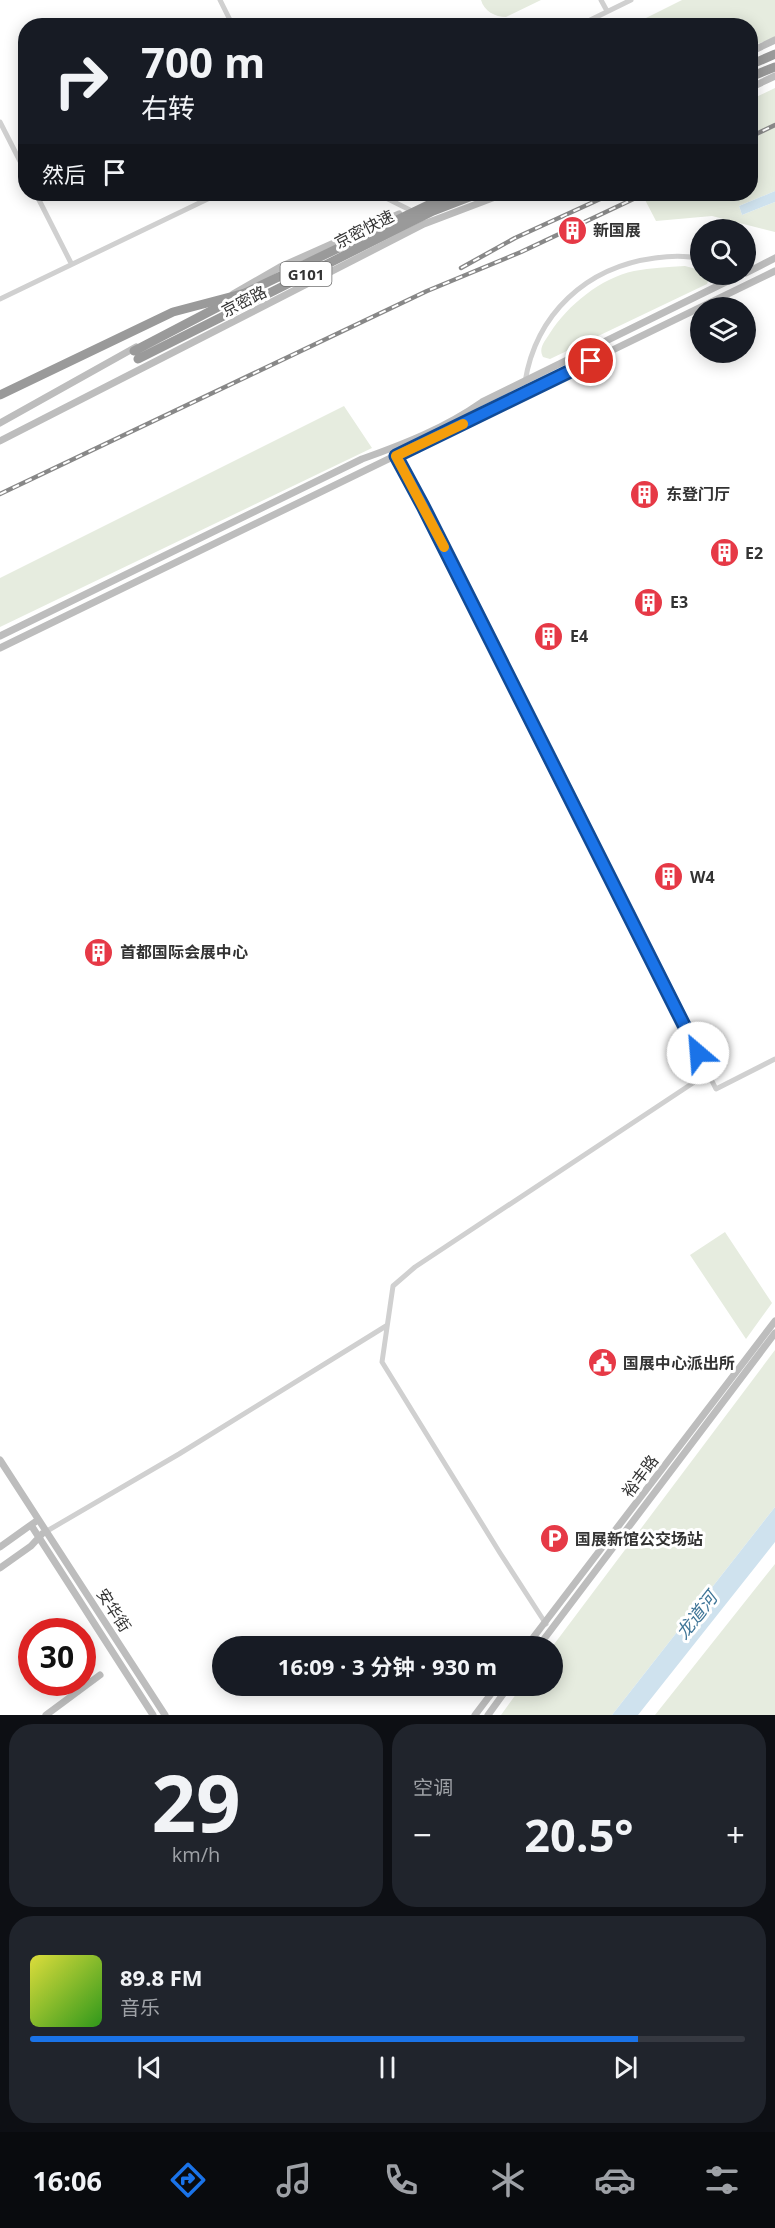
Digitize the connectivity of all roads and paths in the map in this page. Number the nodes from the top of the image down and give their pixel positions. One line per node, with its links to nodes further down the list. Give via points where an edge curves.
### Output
1 (220, 0): 5 (street)
2 (601, 0): 4 (street)
3 (631, 0): 4 (street)
4 (607, 11): 6 (street)
5 (229, 18)
6 (593, 18)
7 (775, 40): 8 (street)
8 (758, 48)
9 (775, 54): 10 (highway)
10 (758, 61)
11 (775, 67): 12 (highway)
12 (758, 74)
13 (775, 76): 14 (street)
14 (758, 84)
15 (0, 123): 16 (street)
16 (18, 158)
17 (40, 201): 27 (street)
18 (203, 201): 27 (street)
19 (392, 201): 24 (street)
20 (430, 201): 24 (street, 京密路 / G101)
21 (436, 201): 31 (highway, 京密快速 / G101)
22 (459, 201): 31 (highway, 京密快速 / G101, bridge, via 136,355)
23 (485, 201): 36 (street, 京密路 / G101, via 424,224)
24 (410, 210): 35 (street, 京密路 / G101, via 280,267)
25 (690, 258): 33 (street, via 667,256 622,264 573,293 538,338 528,360)
26 (775, 258): 28 (street)
27 (71, 264): 32 (street)
28 (756, 268)
29 (775, 271): 37 (street)
30 (722, 285): 33 (street)
31 (245, 293): 34 (highway, bridge, via 173,312)
32 (0, 299)
33 (525, 382): 38 (street, via 415,440 362,459)
34 (0, 395)
35 (0, 423)
36 (0, 441)
37 (396, 456): 39 (street); 41 (street)
38 (0, 636)
39 (0, 648)
40 (775, 1059): 41 (street, via 716,1089)
41 (708, 1073): 43 (street, via 415,1267 393,1286)
42 (775, 1321): 52 (street, 裕丰路)
43 (386, 1326): 48 (street); 52 (street, via 382,1362)
44 (775, 1333): 53 (street, 裕丰路)
45 (0, 1460): 46 (street, 安华街)
46 (39, 1519): 47 (street); 48 (street, 安华街)
47 (31, 1525): 49 (street, 安华街); 50 (street)
48 (47, 1531): 49 (street); 61 (street, 安华街)
49 (39, 1536): 51 (street); 60 (street, 安华街)
50 (0, 1547)
51 (0, 1568)
52 (545, 1623): 53 (street); 54 (street, 裕丰路)
53 (552, 1628): 55 (street, 裕丰路)
54 (535, 1636)
55 (546, 1636)
56 (100, 1675): 59 (street)
57 (489, 1696): 62 (street)
58 (502, 1696): 63 (street)
59 (46, 1715)
60 (153, 1715)
61 (165, 1715)
62 (475, 1715)
63 (488, 1715)

